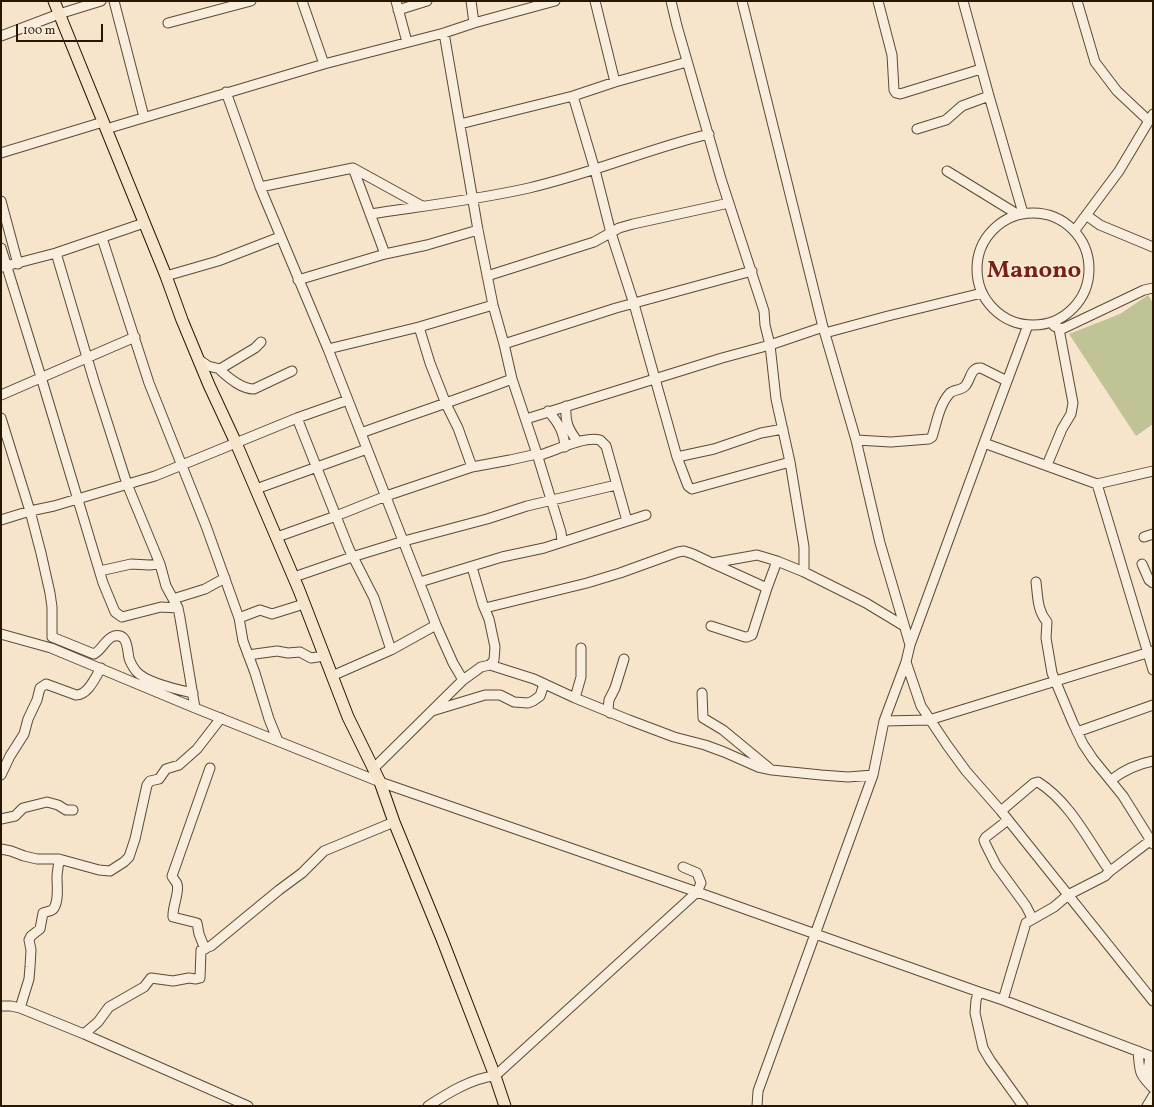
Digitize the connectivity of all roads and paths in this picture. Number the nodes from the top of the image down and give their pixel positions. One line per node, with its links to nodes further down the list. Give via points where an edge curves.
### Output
1 (54, 1): 16 (main road)
2 (102, 1): 16 (street)
3 (114, 1): 29 (street)
4 (251, 1): 17 (street)
5 (302, 1): 23 (street)
6 (427, 1): 15 (street)
7 (470, 1): 18 (street)
8 (555, 1): 18 (street)
9 (595, 1): 25 (street)
10 (671, 1): 22 (street)
11 (742, 1): 70 (street)
12 (878, 1): 24 (street, via 892,55 896,93 900,94)
13 (963, 1): 24 (street)
14 (1077, 1): 30 (street, via 1095,62 1117,91)
15 (397, 5): 21 (street)
16 (59, 14): 20 (street); 32 (main road)
17 (168, 23)
18 (474, 23): 19 (street)
19 (444, 33): 21 (street); 31 (street)
20 (1, 36)
21 (407, 42): 23 (street)
22 (687, 62): 25 (street); 34 (street)
23 (324, 64): 26 (street)
24 (981, 69): 28 (street)
25 (615, 82): 27 (street)
26 (226, 92): 29 (street); 39 (street)
27 (573, 96): 31 (street); 37 (street)
28 (989, 96): 33 (street, via 962,106 946,120); 45 (street)
29 (144, 117): 32 (street)
30 (1151, 117): 46 (street, via 1119,171)
31 (460, 124): 40 (street)
32 (105, 125): 35 (street); 47 (main road)
33 (917, 129)
34 (709, 134): 37 (street); 42 (street)
35 (1, 153)
36 (353, 168): 39 (street); 43 (street); 44 (street)
37 (595, 170): 40 (street, via 529,188); 50 (street)
38 (947, 171): 45 (street)
39 (260, 187): 51 (street)
40 (472, 199): 43 (street); 48 (street)
41 (1, 201): 57 (street)
42 (729, 203): 50 (street, via 633,224); 59 (street)
43 (422, 206): 44 (street)
44 (370, 214): 56 (street)
45 (1020, 214): 49 (street, via 1042,213 1060,219); 64 (street, via 1000,223 986,237 978,255 977,274)
46 (1086, 215): 49 (street); 53 (street, via 1100,225)
47 (144, 223): 52 (street); 60 (main road)
48 (478, 230): 56 (street); 61 (street)
49 (1075, 230): 68 (street, via 1086,246 1090,264 1089,283 1081,300)
50 (610, 233): 61 (street, via 580,246); 65 (street)
51 (280, 237): 60 (street, via 218,261); 62 (street)
52 (102, 238): 55 (street); 71 (street)
53 (1153, 247)
54 (1, 248): 58 (street)
55 (56, 253): 57 (street); 76 (street)
56 (385, 254): 62 (street)
57 (18, 264): 58 (street)
58 (4, 267): 80 (street)
59 (752, 271): 65 (street); 74 (street, via 764,311)
60 (166, 276): 77 (main road)
61 (487, 276): 66 (street)
62 (298, 280): 75 (street)
63 (1153, 288): 68 (street, via 1062,329)
64 (982, 293): 67 (street, via 994,309 1010,320); 70 (street)
65 (634, 304): 73 (street); 82 (street)
66 (493, 305): 69 (street); 73 (street)
67 (1028, 325): 68 (street); 83 (street)
68 (1055, 326): 104 (street, via 1073,403)
69 (419, 327): 75 (street); 87 (street)
70 (824, 330): 74 (street); 95 (street)
71 (135, 337): 76 (street); 105 (street, via 149,383)
72 (261, 342): 78 (street)
73 (504, 344): 81 (street)
74 (770, 345): 82 (street); 93 (street, via 776,399)
75 (328, 349): 86 (street)
76 (88, 358): 80 (street); 109 (street)
77 (198, 359): 78 (street, via 204,364); 84 (main road)
78 (223, 369): 79 (street, via 233,380 248,389 254,389); 84 (street)
79 (292, 371)
80 (42, 377): 85 (street); 114 (street)
81 (512, 379): 87 (street); 92 (street)
82 (655, 379): 88 (street); 102 (street)
83 (1007, 381): 95 (street, via 977,367 966,385 951,392 944,401 932,437 929,439 891,442); 98 (street)
84 (208, 385): 97 (main road)
85 (1, 394)
86 (348, 400): 91 (street); 94 (street)
87 (446, 404): 94 (street); 107 (street)
88 (566, 406): 89 (street); 96 (street, via 565,419)
89 (548, 411): 92 (street); 99 (street, via 558,423)
90 (1, 418): 116 (street)
91 (298, 418): 97 (street); 106 (street)
92 (526, 418): 101 (street)
93 (783, 429): 102 (street); 103 (street)
94 (361, 433): 100 (street)
95 (856, 440): 145 (street, via 880,543)
96 (578, 442): 99 (street); 111 (street, via 598,439 603,442)
97 (236, 443): 105 (street); 112 (main road)
98 (984, 443): 104 (street); 148 (street)
99 (565, 447): 101 (street)
100 (367, 449): 106 (street); 113 (street)
101 (538, 455): 107 (street); 115 (street)
102 (677, 457): 103 (street, via 688,486 692,489)
103 (790, 462): 131 (street, via 804,548)
104 (1047, 465): 110 (street)
105 (182, 466): 109 (street); 133 (street)
106 (317, 466): 112 (street); 117 (street)
107 (472, 467): 113 (street)
108 (1153, 471): 110 (street)
109 (127, 484): 114 (street); 127 (street)
110 (1097, 484): 152 (street)
111 (616, 485): 115 (street); 120 (street)
112 (256, 489): 121 (main road)
113 (386, 496): 117 (street); 122 (street)
114 (78, 499): 116 (street); 130 (street)
115 (551, 501): 122 (street); 123 (street)
116 (30, 510): 119 (street); 147 (street, via 50,593)
117 (336, 516): 121 (street); 124 (street)
118 (646, 516): 120 (street)
119 (1, 520)
120 (627, 521): 123 (street)
121 (276, 537): 132 (main road)
122 (404, 541): 124 (street); 134 (street)
123 (562, 542): 129 (street)
124 (352, 557): 132 (street); 151 (street, via 374,598)
125 (777, 561): 126 (street, via 757,555); 131 (street); 137 (street)
126 (712, 563): 137 (street); 141 (street, via 688,552 678,552 593,581)
127 (160, 564): 130 (street, via 131,564); 138 (street, via 166,586)
128 (1142, 564): 136 (street)
129 (472, 567): 134 (street); 141 (street)
130 (100, 570): 140 (street, via 114,610 119,616 161,607)
131 (804, 572): 145 (street, via 866,603)
132 (294, 577): 139 (main road)
133 (225, 578): 138 (street, via 205,589); 142 (street)
134 (420, 582): 143 (street)
135 (1036, 582): 162 (street, via 1040,611 1047,622 1046,638 1052,673)
136 (1153, 583)
137 (767, 588): 144 (street, via 752,634 745,637)
138 (173, 599): 140 (street)
139 (304, 604): 142 (street, via 272,614 260,610); 154 (main road)
140 (178, 608): 164 (street)
141 (485, 608): 157 (street, via 495,647 494,660)
142 (239, 618): 153 (street)
143 (436, 625): 151 (street); 161 (street)
144 (711, 626)
145 (904, 626): 148 (street)
146 (1, 634): 149 (street)
147 (52, 637): 149 (street); 164 (street, via 94,654 110,638 123,637 127,642 129,660 137,673 166,686)
148 (910, 645): 156 (street)
149 (51, 648): 158 (street)
150 (581, 648): 166 (street, via 581,677)
151 (391, 650): 160 (street)
152 (1151, 651): 159 (street); 162 (street)
153 (248, 655): 154 (street, via 277,651 300,652 312,658); 175 (street)
154 (324, 656): 160 (main road)
155 (624, 659): 170 (street, via 609,700)
156 (906, 662): 172 (street, via 921,706); 173 (street)
157 (490, 665): 161 (street, via 481,667); 163 (street)
158 (101, 668): 168 (street); 180 (street, via 80,695 46,684 40,688 24,734)
159 (1153, 670)
160 (332, 676): 178 (main road)
161 (463, 680): 169 (street)
162 (1056, 681): 172 (street); 174 (street)
163 (544, 684): 166 (street); 169 (street, via 540,696 528,704 514,702 500,695 485,695)
164 (193, 693): 168 (street)
165 (702, 694): 179 (street, via 703,718 723,730)
166 (575, 698): 170 (street)
167 (1153, 704): 174 (street)
168 (195, 708): 171 (street)
169 (431, 712): 178 (street)
170 (610, 713): 179 (street)
171 (221, 718): 175 (street); 191 (street, via 197,750 179,765 166,769 159,779 146,785 135,839 129,857 124,862 110,871 105,871)
172 (930, 720): 173 (street); 185 (street, via 966,771)
173 (884, 721): 181 (street)
174 (1077, 732): 182 (street, via 1093,759)
175 (278, 741): 183 (street)
176 (1153, 761): 182 (street, via 1123,771)
177 (210, 768): 198 (street, via 172,876 178,885 172,916 196,923)
178 (373, 769): 183 (main road)
179 (772, 770): 181 (street, via 848,777)
180 (1, 775)
181 (873, 775): 197 (street)
182 (1111, 780): 189 (street)
183 (380, 782): 188 (main road); 194 (street)
184 (73, 810): 186 (street, via 66,810 47,802 23,808 12,818)
185 (1001, 811): 187 (street); 193 (street, via 1038,782 1061,802 1079,824)
186 (1, 820)
187 (1008, 820): 195 (street); 196 (street, via 986,837 985,843 996,865)
188 (394, 822): 198 (street, via 324,851 302,874 287,883); 207 (main road)
189 (1152, 842): 193 (street)
190 (1, 849): 191 (street, via 37,859)
191 (59, 859): 203 (street, via 57,898 54,907 43,913 40,929 29,940 30,967)
192 (683, 867): 194 (street, via 696,873 701,883)
193 (1109, 872): 195 (street)
194 (697, 892): 197 (street); 207 (street)
195 (1068, 895): 196 (street, via 1054,907); 201 (street)
196 (1032, 918): 200 (street, via 1023,929)
197 (816, 935): 199 (street); 214 (street, via 758,1092)
198 (205, 949): 204 (street, via 200,952 200,978 174,981 151,978 144,987 109,1006 98,1022)
199 (979, 992): 200 (street); 215 (street, via 975,1013 983,1048)
200 (1003, 1000): 205 (street)
201 (1153, 1001)
202 (1, 1006): 203 (street)
203 (20, 1008): 204 (street)
204 (84, 1034): 211 (street)
205 (1138, 1051): 206 (street); 209 (street, via 1140,1074)
206 (1152, 1057): 208 (street, via 1148,1070)
207 (495, 1076): 212 (street, via 483,1077); 213 (main road)
208 (1153, 1078)
209 (1153, 1088)
210 (1153, 1096): 216 (street)
211 (248, 1106)
212 (428, 1106)
213 (505, 1106)
214 (757, 1106)
215 (1023, 1106)
216 (1147, 1106)

